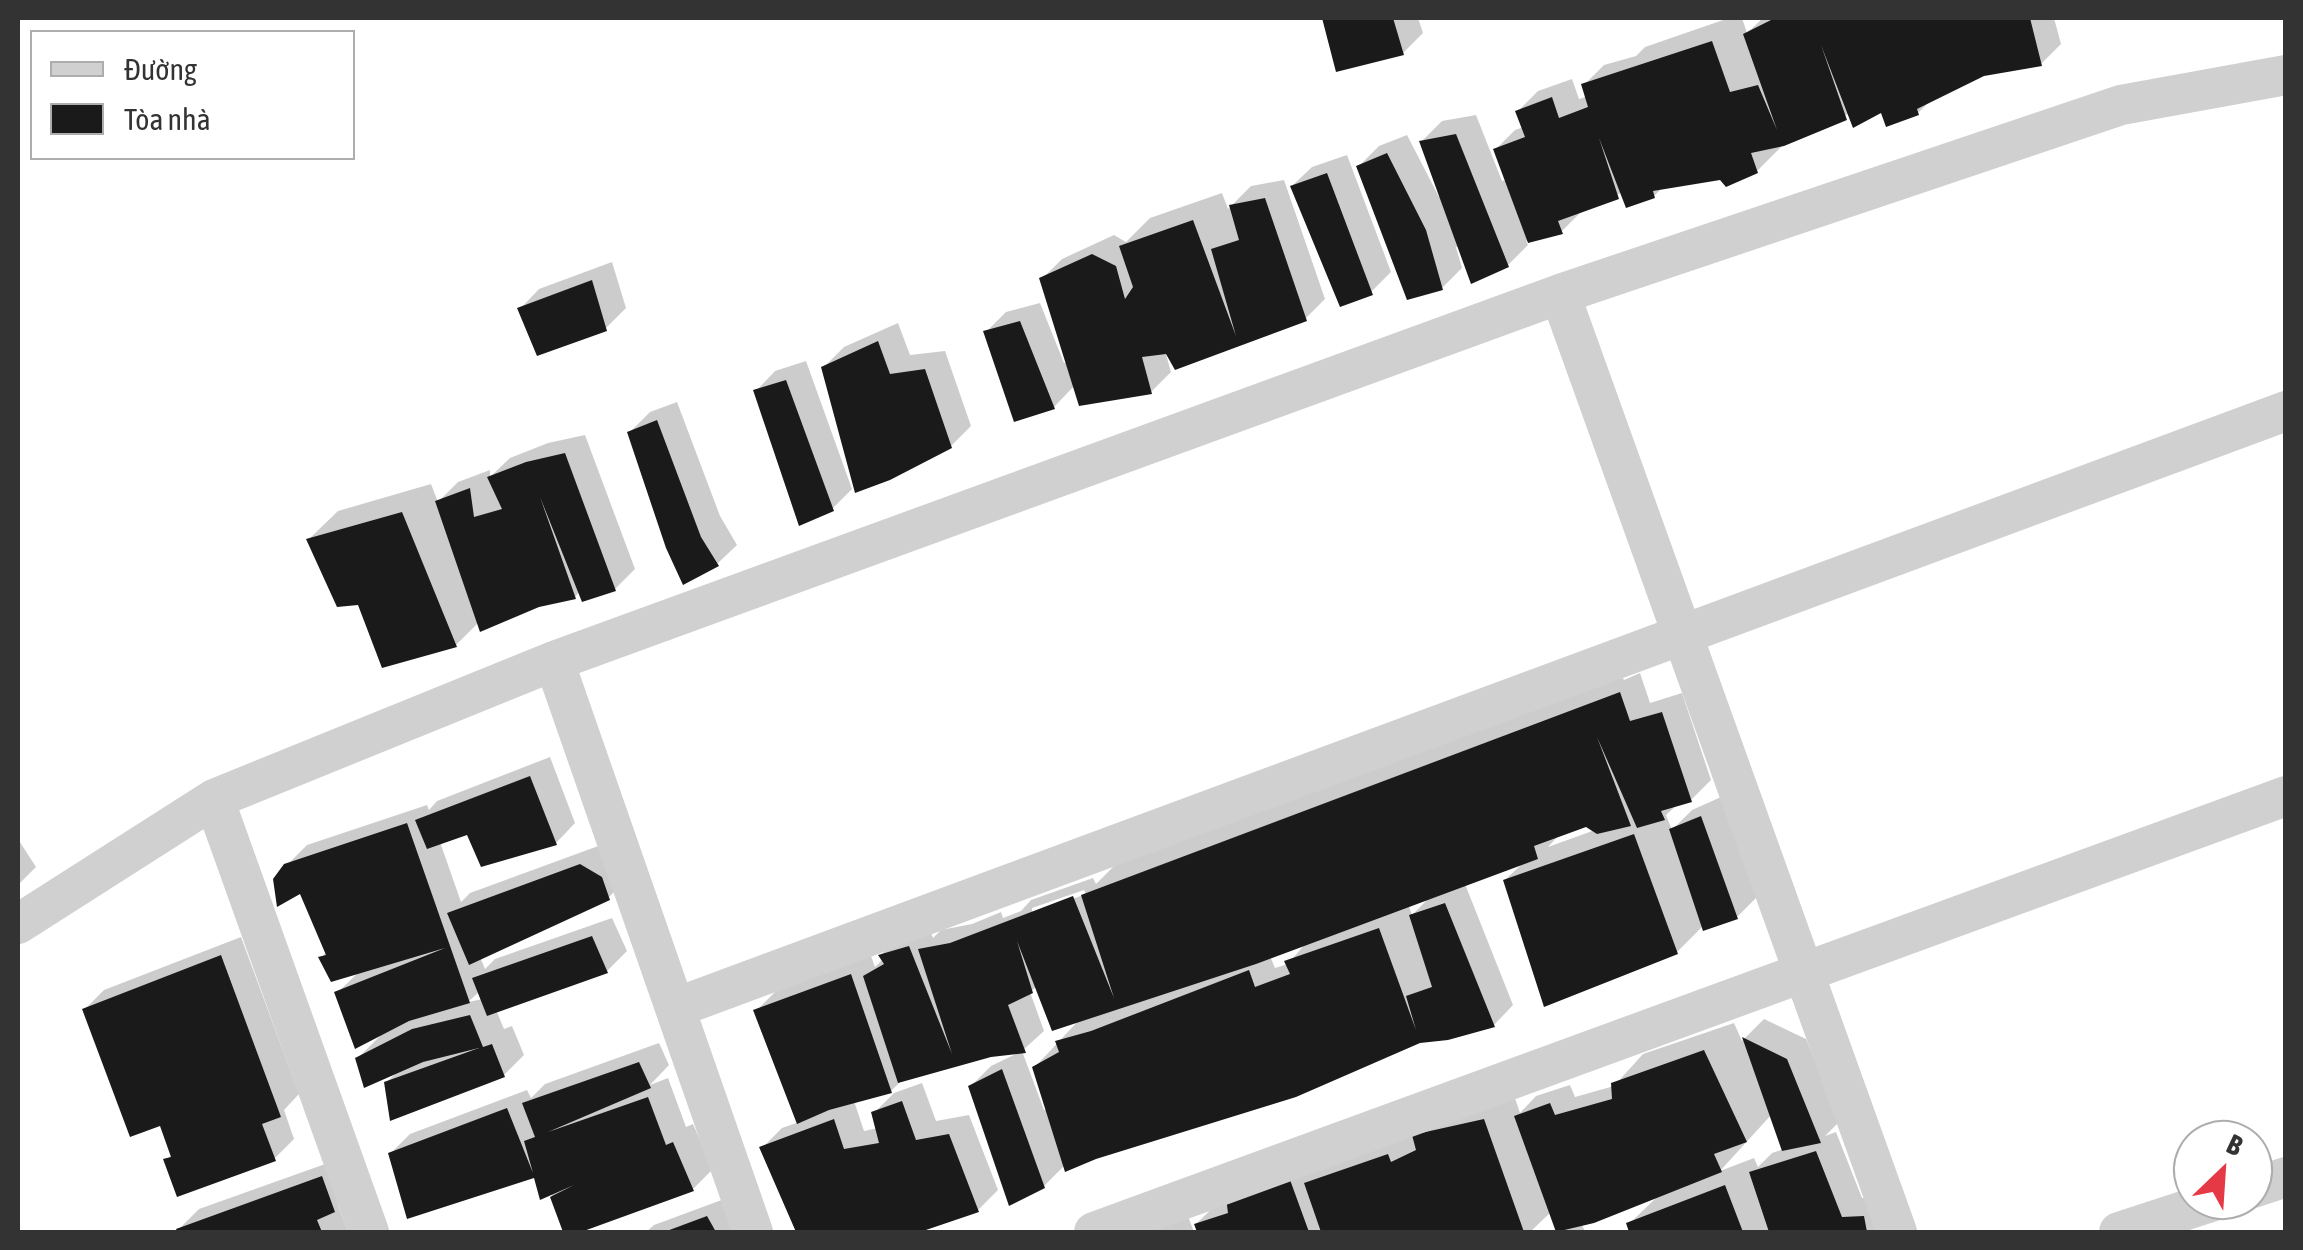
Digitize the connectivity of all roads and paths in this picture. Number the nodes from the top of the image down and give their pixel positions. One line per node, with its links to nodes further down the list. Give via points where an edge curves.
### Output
1 (2286, 75): 2 (street, via 2121,106)
2 (1560, 294): 4 (street); 5 (street)
3 (2286, 410): 4 (street)
4 (1682, 634): 9 (street); 10 (street)
5 (554, 661): 7 (street); 10 (street)
6 (2286, 796): 9 (street)
7 (214, 798): 8 (street); 12 (street)
8 (18, 924)
9 (1803, 973): 14 (street); 15 (street)
10 (675, 1008): 13 (street)
11 (2173, 1215): 16 (street)
12 (369, 1232)
13 (752, 1232)
14 (1094, 1232)
15 (1897, 1232)
16 (2120, 1232)

